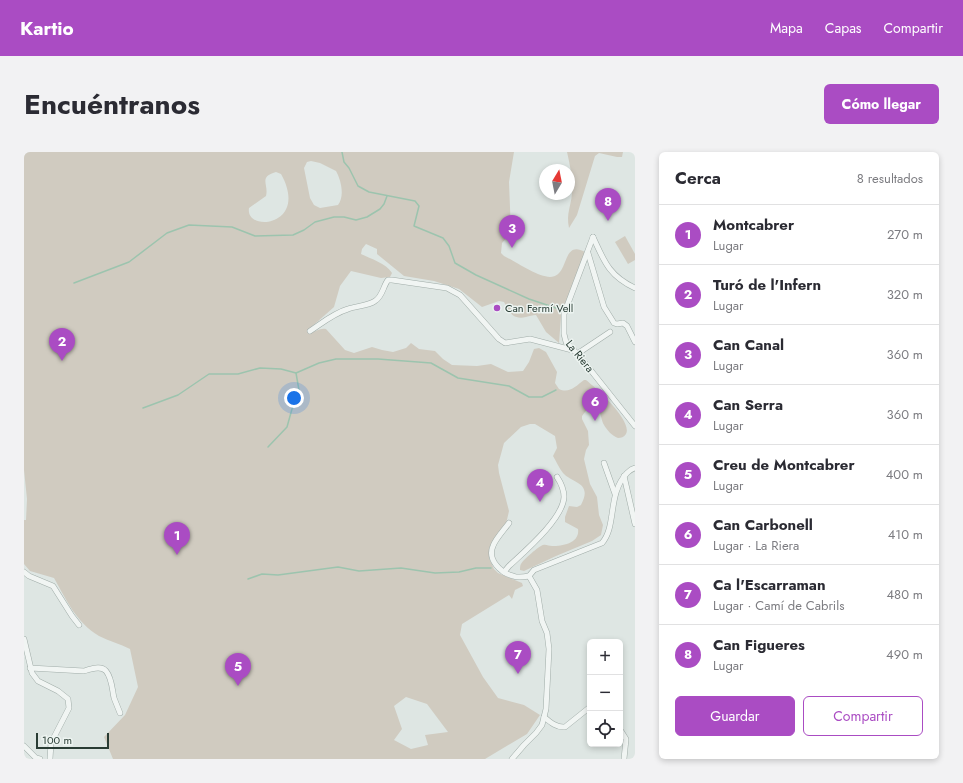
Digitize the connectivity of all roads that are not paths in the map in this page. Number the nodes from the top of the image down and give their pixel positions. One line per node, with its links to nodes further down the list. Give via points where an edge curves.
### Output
1 (588, 253): 2 (street, La Riera, via 593,237 610,271 621,281); 5 (street, via 604,307 614,323 623,323 627,326); 6 (street, La Riera, via 564,314 564,334)
2 (635, 288)
3 (310, 331): 6 (street, via 334,314 375,302 384,290 386,282 392,280 447,288 460,295 505,343 530,339)
4 (610, 332): 7 (street)
5 (635, 342)
6 (572, 350): 7 (street, La Riera)
7 (577, 354): 8 (street, La Riera)
8 (634, 421)
9 (604, 463): 13 (street)
10 (635, 468): 11 (street)
11 (624, 476): 13 (street); 15 (street)
12 (557, 477): 17 (street, via 563,487 564,498 559,511 547,529)
13 (615, 494): 18 (street, via 607,537 602,543 534,570)
14 (509, 523): 17 (street, via 493,546 492,552 497,567)
15 (635, 524)
16 (24, 572): 19 (street, via 53,586)
17 (504, 572): 18 (street, via 514,577)
18 (529, 576): 24 (street, via 537,590 549,649)
19 (79, 624)
20 (24, 639): 21 (street)
21 (30, 668): 23 (street, via 106,671); 28 (street, via 38,681 68,699 69,708 51,744)
22 (587, 709): 24 (street, via 561,728)
23 (120, 713)
24 (544, 717): 29 (street, via 536,733)
25 (623, 734): 30 (street, via 626,739)
26 (24, 746): 27 (street)
27 (40, 759)
28 (50, 759)
29 (512, 759)
30 (624, 759)

